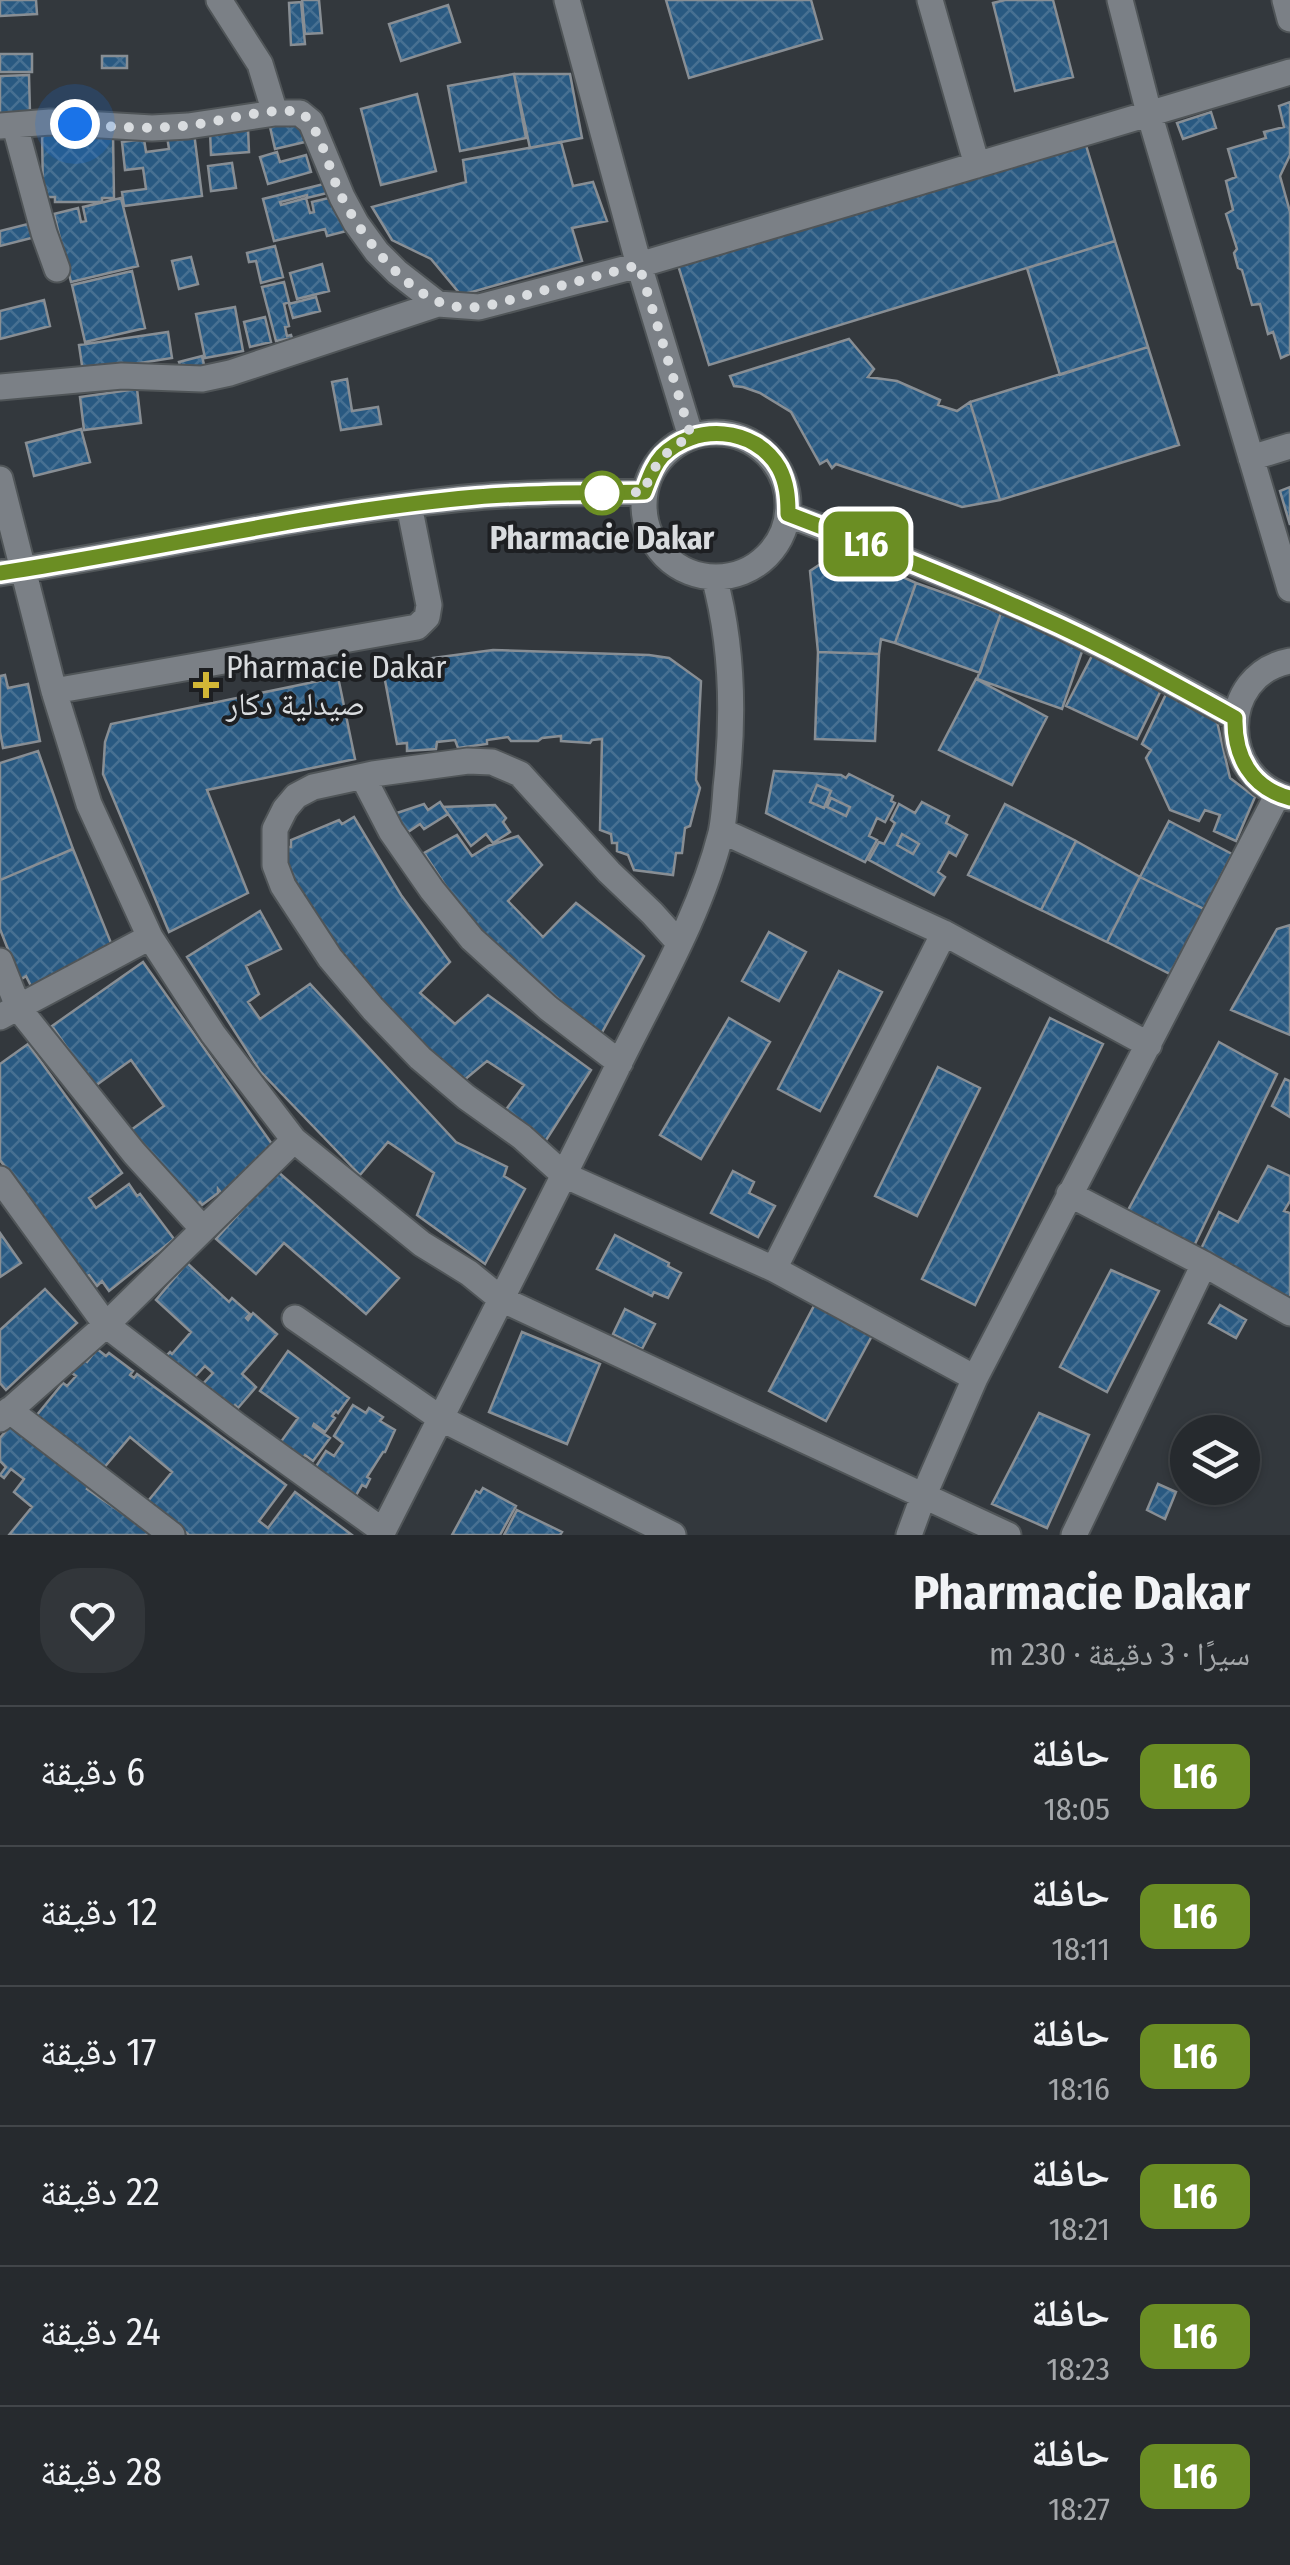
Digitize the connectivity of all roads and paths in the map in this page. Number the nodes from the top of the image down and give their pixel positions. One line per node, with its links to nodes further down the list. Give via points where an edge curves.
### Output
1 (220, 0): 8 (street, via 260,64)
2 (567, 0): 12 (street)
3 (930, 0): 11 (street)
4 (1120, 0): 9 (street)
5 (1284, 0): 6 (street)
6 (1290, 19)
7 (1290, 72): 9 (street)
8 (275, 112): 10 (street, via 170,127); 14 (street, via 308,117 356,223 397,272)
9 (1149, 114): 11 (street); 18 (street)
10 (7, 126): 13 (street)
11 (976, 165): 12 (street)
12 (639, 265): 14 (street, via 478,308); 16 (street)
13 (57, 269)
14 (438, 304): 15 (street, via 202,379 122,376)
15 (0, 387)
16 (691, 436): 20 (street, via 660,458); 22 (street, via 740,436 762,448 778,467)
17 (1290, 446): 18 (street)
18 (1251, 458): 25 (street)
19 (0, 480): 23 (street)
20 (644, 492): 21 (street); 24 (street, via 648,533 659,551 675,565)
21 (409, 505): 23 (street); 27 (street, via 429,605 417,627)
22 (788, 514): 24 (street, via 782,535 755,567); 28 (street, via 1041,617)
23 (12, 571): 27 (street)
24 (714, 578): 31 (street, via 726,618 730,675)
25 (1290, 589)
26 (1290, 661): 28 (street, via 1249,686)
27 (54, 691): 33 (street, via 89,804)
28 (1235, 718): 30 (street, via 1248,771)
29 (363, 777): 34 (street, via 468,761 509,768); 38 (street, via 392,831 472,939); 40 (street, via 313,787 286,808 273,845 282,886 330,958 392,1031)
30 (1284, 796): 37 (street)
31 (722, 831): 32 (street); 34 (street)
32 (944, 932): 37 (street); 45 (street)
33 (150, 937): 36 (street); 39 (street)
34 (678, 943): 38 (street)
35 (0, 961): 36 (street)
36 (10, 1013): 43 (street)
37 (1149, 1045): 42 (street)
38 (620, 1063): 40 (street)
39 (294, 1140): 43 (street); 46 (street)
40 (564, 1175): 45 (street); 46 (street)
41 (0, 1178): 49 (street)
42 (1069, 1194): 44 (street); 50 (street)
43 (203, 1229): 49 (street)
44 (1204, 1264): 47 (street); 59 (street)
45 (774, 1269): 50 (street)
46 (501, 1299): 52 (street); 53 (street)
47 (1290, 1313)
48 (295, 1318): 52 (street)
49 (106, 1325): 51 (street); 54 (street)
50 (975, 1378): 53 (street)
51 (4, 1414): 55 (street)
52 (440, 1418): 54 (street); 56 (street)
53 (923, 1496): 57 (street); 58 (street)
54 (382, 1533)
55 (172, 1535)
56 (673, 1535)
57 (909, 1535)
58 (1008, 1535)
59 (1074, 1535)

